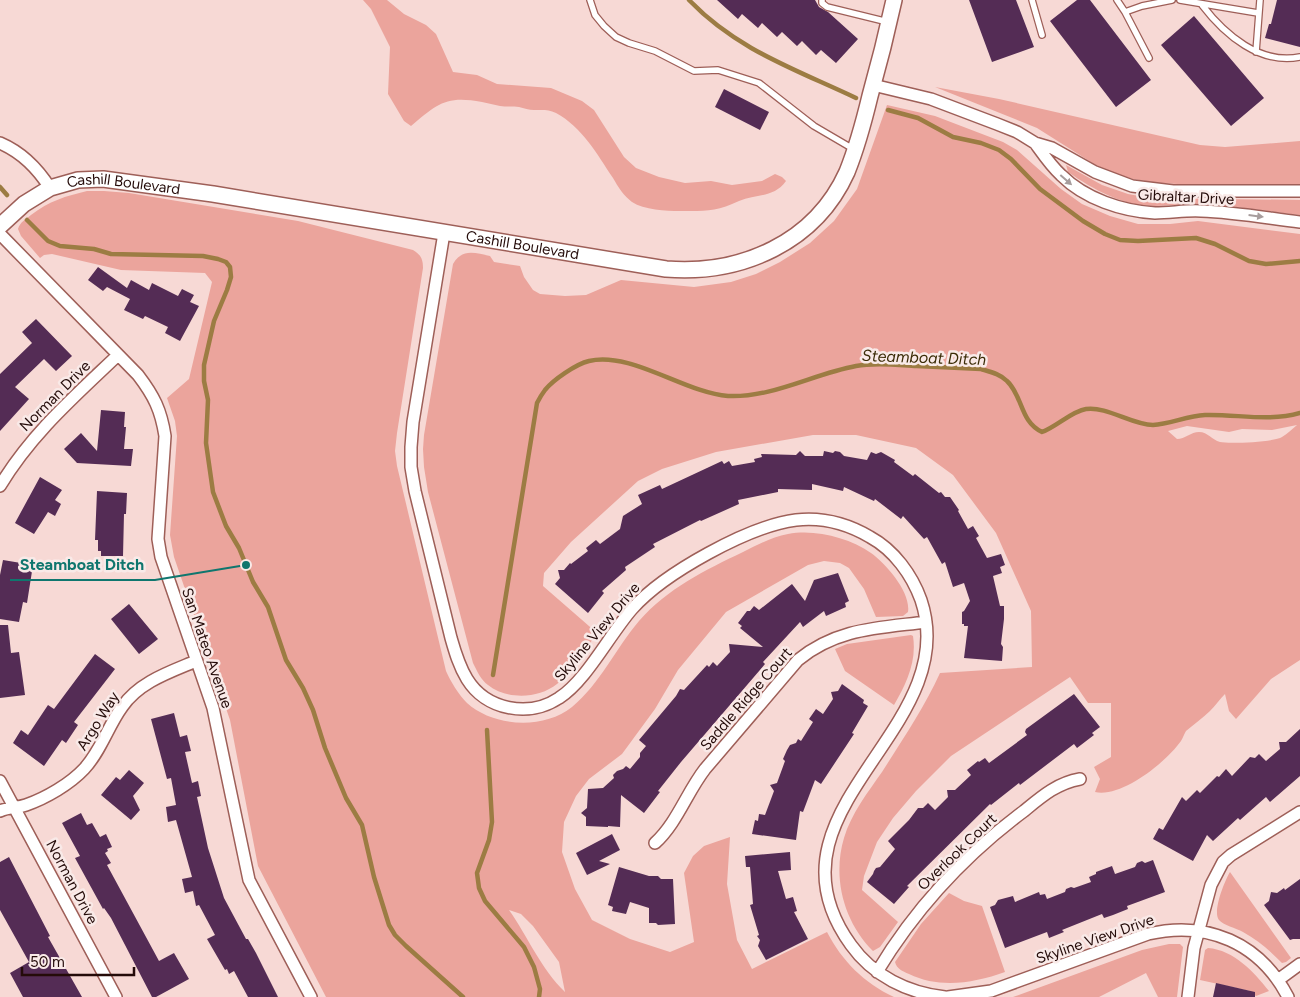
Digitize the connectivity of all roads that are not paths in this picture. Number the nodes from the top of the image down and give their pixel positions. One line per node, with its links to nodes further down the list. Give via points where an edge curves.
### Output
1 (590, 0): 20 (lane, via 604,26 616,37 655,51 694,72 718,70 759,83 814,126)
2 (894, 0): 12 (street, Cashill Boulevard)
3 (1032, 0): 13 (lane)
4 (1117, 0): 10 (lane)
5 (1172, 0): 10 (lane)
6 (1180, 0): 9 (lane)
7 (1260, 0): 11 (lane)
8 (820, 1): 12 (lane, via 827,7)
9 (1202, 5): 11 (lane); 14 (lane, via 1220,25)
10 (1125, 12): 16 (lane)
11 (1258, 13): 14 (lane)
12 (889, 22): 17 (street, Cashill Boulevard)
13 (1042, 35)
14 (1256, 52): 15 (lane, via 1279,59)
15 (1300, 57)
16 (1149, 58)
17 (873, 85): 19 (street, Gibraltar Drive, via 931,99 1017,132); 20 (street, Cashill Boulevard)
18 (0, 143): 21 (street, via 34,167)
19 (1035, 143): 22 (street, Gibraltar Drive, via 1132,186 1173,191); 23 (street, Gibraltar Drive, one-way to 23, via 1073,185 1117,207 1158,213 1200,210)
20 (855, 150): 25 (street, Cashill Boulevard, via 835,193 808,225 763,254 730,266 666,269)
21 (50, 188): 24 (street, Cashill Boulevard, via 24,204); 25 (street, Cashill Boulevard, via 88,179 119,180)
22 (1300, 191)
23 (1300, 222)
24 (0, 226)
25 (444, 233): 29 (street, Skyline View Drive, via 413,422 411,467 456,655 468,680 482,697 501,706 521,709 540,707 559,698 576,683 634,607 655,588 702,557 752,533 797,520 845,525 876,540 896,558 911,578)
26 (0, 234): 27 (street, San Mateo Avenue)
27 (118, 355): 28 (street, Norman Drive, via 30,442); 30 (street, San Mateo Avenue, via 149,390 162,419 165,436 158,539 165,573)
28 (0, 486)
29 (926, 622): 36 (street, Saddle Ridge Court, via 854,632 834,638 798,660 694,783); 39 (street, Skyline View Drive, via 926,656 918,685 902,716 848,798 834,826 826,856 827,889 837,922 854,949)
30 (196, 661): 33 (street, Argo Way, via 162,675 132,695 93,757 72,780 36,801); 42 (street, San Mateo Avenue, via 216,721 249,880)
31 (1080, 779): 39 (street, Overlook Court, via 1052,790 961,865 903,931)
32 (0, 781): 33 (street, Norman Drive)
33 (14, 807): 34 (street, Argo Way); 41 (street, Norman Drive)
34 (0, 810)
35 (1300, 812): 37 (street, via 1224,862 1211,885)
36 (655, 843)
37 (1198, 931): 40 (street, Skyline View Drive, via 1242,946 1267,965); 43 (street, Skyline View Drive, via 1148,934 991,991); 44 (street)
38 (1300, 964): 40 (street)
39 (877, 972): 43 (street, Skyline View Drive, via 916,992)
40 (1278, 980): 45 (street, Skyline View Drive)
41 (116, 997)
42 (311, 997)
43 (946, 997)
44 (1188, 997)
45 (1288, 997)

